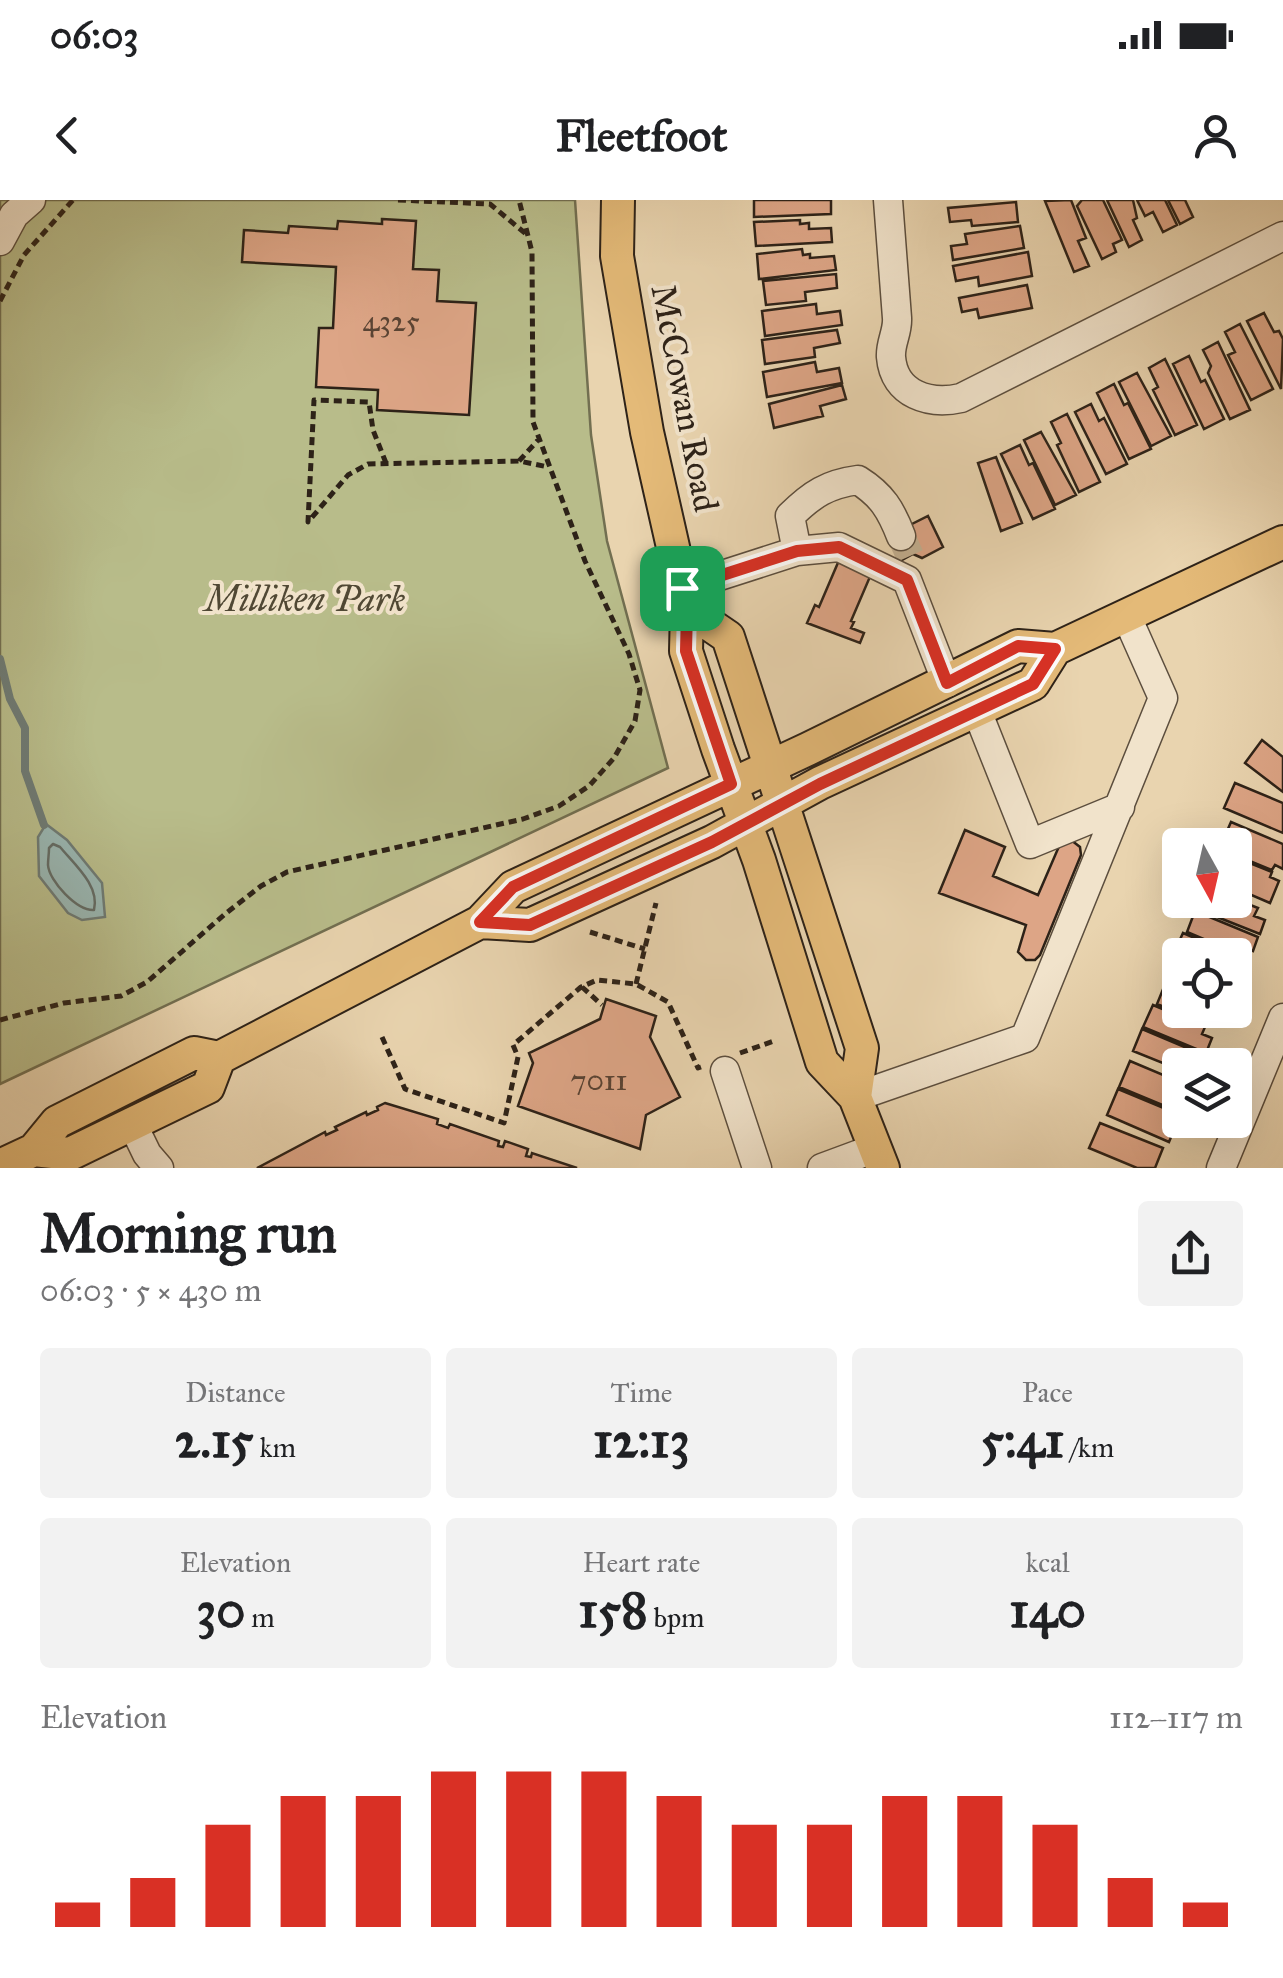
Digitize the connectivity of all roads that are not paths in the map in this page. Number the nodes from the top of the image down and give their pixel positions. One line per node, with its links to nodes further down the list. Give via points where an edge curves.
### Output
1 (31, 200): 5 (street)
2 (618, 200): 8 (main road, McCowan Road, via 617,256)
3 (888, 200): 4 (street, via 898,328 893,368 908,391 941,402 962,398)
4 (1283, 236)
5 (0, 241)
6 (1283, 542): 10 (main road)
7 (797, 551): 8 (street); 9 (street, via 839,547 907,580); 9 (street, via 790,516 812,494 858,480 892,512 925,593)
8 (685, 599): 14 (main road, McCowan Road, via 728,637); 15 (main road, McCowan Road, via 686,651)
9 (920, 614): 12 (street)
10 (1127, 617): 11 (main road); 17 (street, via 1164,698)
11 (1055, 649): 12 (main road, via 1018,646); 13 (main road, via 1033,684)
12 (947, 683): 14 (main road)
13 (977, 711): 16 (main road); 17 (street, via 1030,844)
14 (770, 766): 15 (main road); 16 (main road, McCowan Road)
15 (731, 784): 18 (main road, McCowan Road); 19 (main road, via 513,887)
16 (782, 804): 18 (main road); 23 (main road, McCowan Road, via 862,1048)
17 (1120, 807): 23 (street, via 1025,1038)
18 (746, 824): 19 (main road, via 530,925); 23 (main road, McCowan Road, via 822,1062)
19 (480, 922): 21 (main road)
20 (1283, 1018): 31 (street)
21 (219, 1058): 24 (main road, via 208,1088); 25 (main road, via 194,1053 56,1122)
22 (722, 1064): 29 (street)
23 (855, 1096): 26 (main road, McCowan Road)
24 (132, 1123): 25 (main road, via 70,1154); 28 (street)
25 (34, 1150): 27 (main road)
26 (879, 1158): 30 (street)
27 (0, 1166)
28 (159, 1168)
29 (757, 1168)
30 (822, 1168)
31 (1221, 1168)

